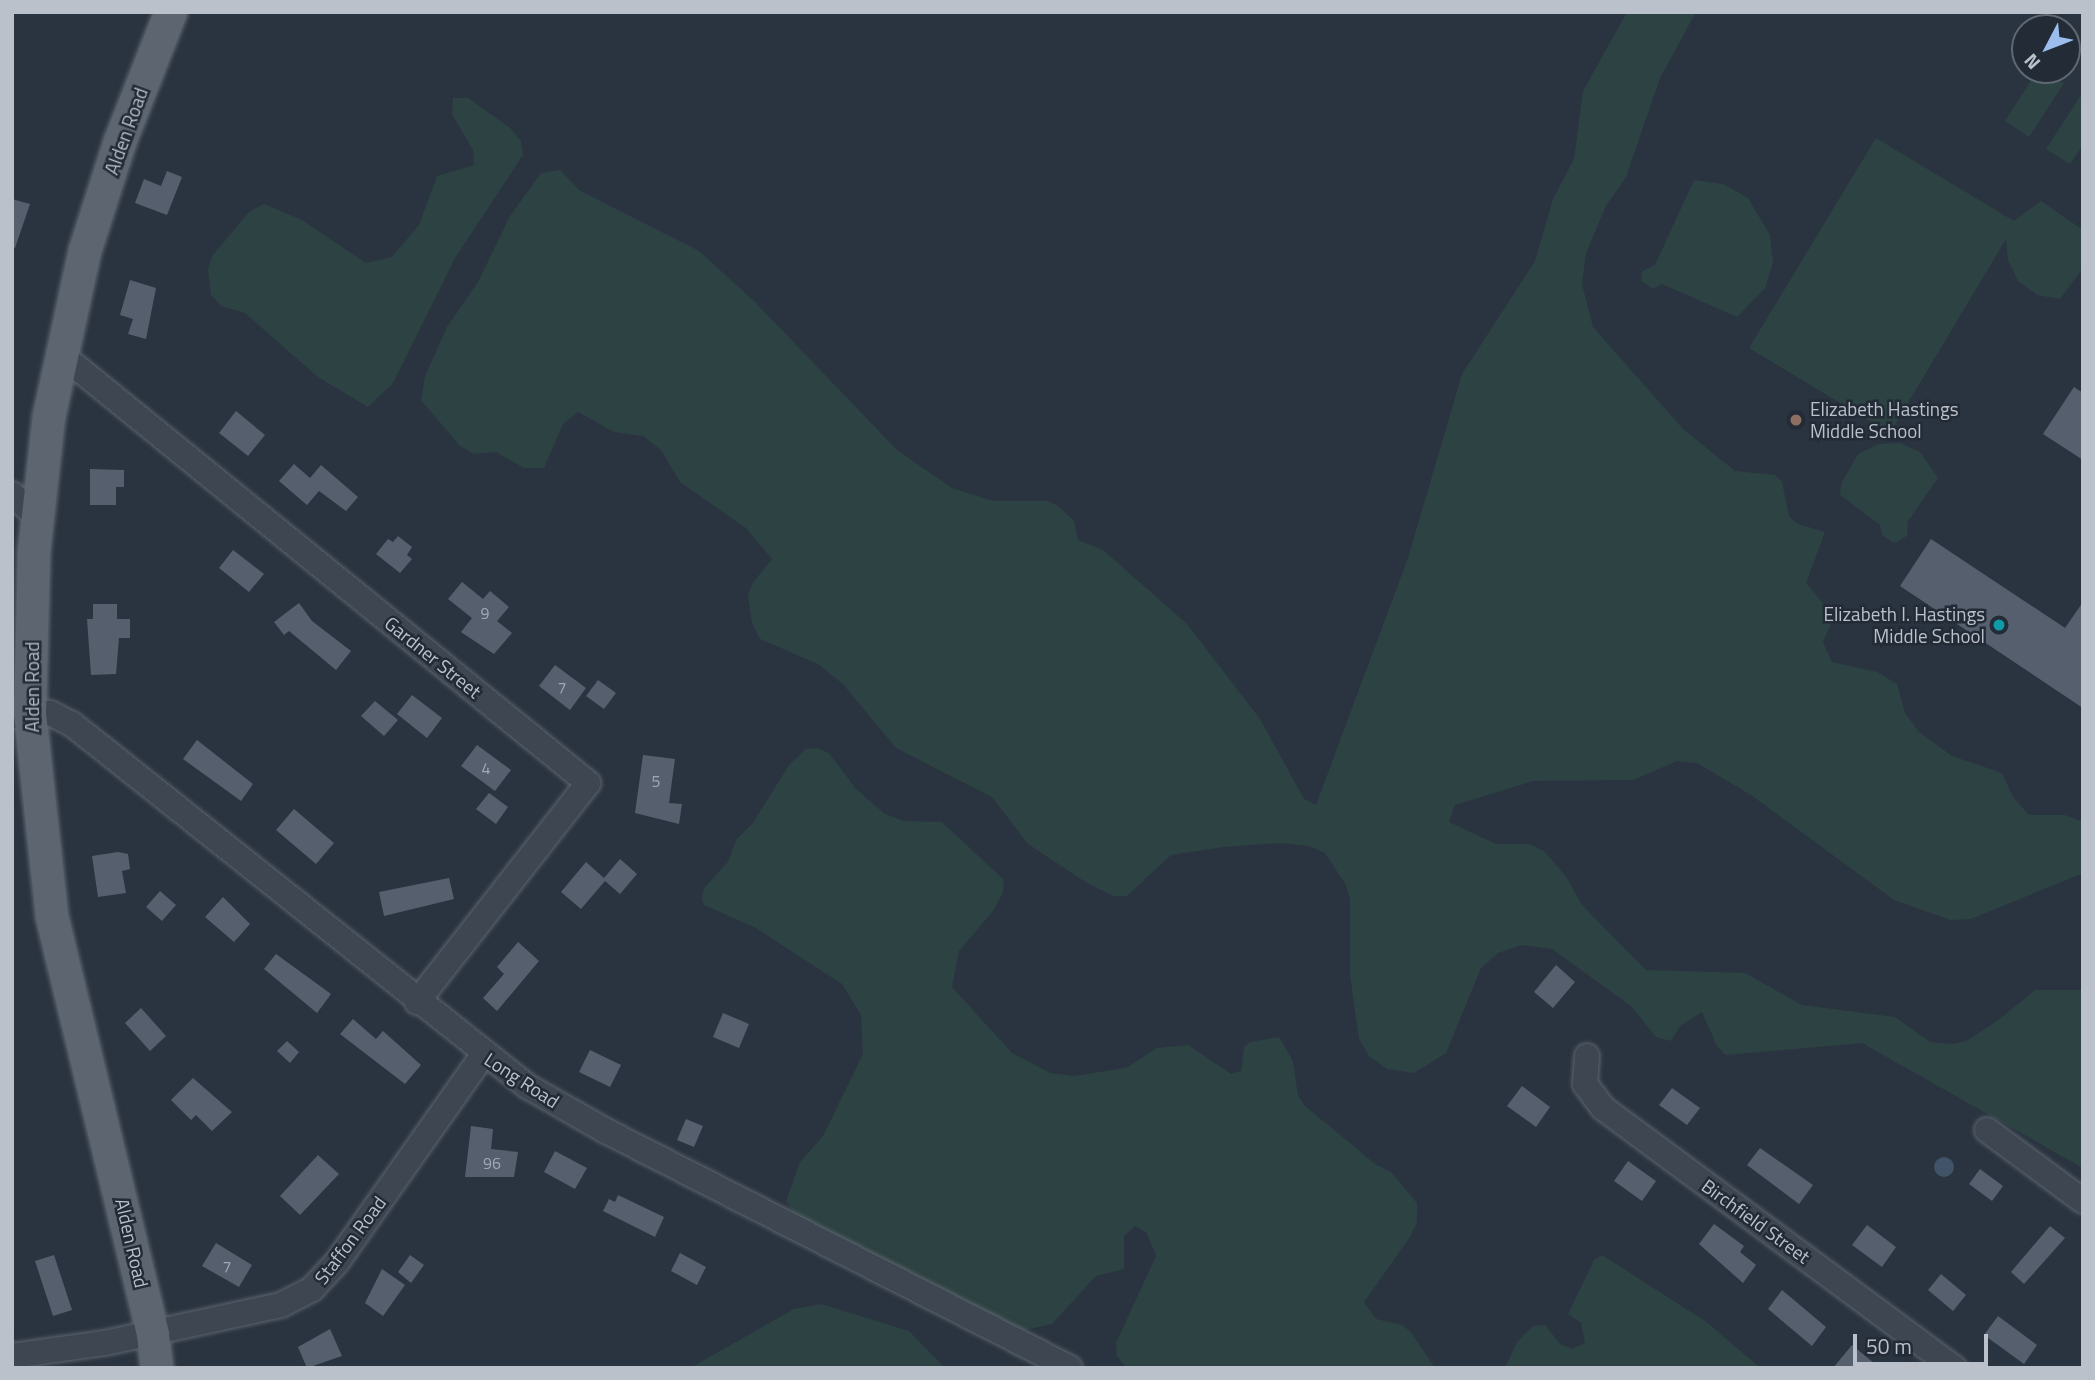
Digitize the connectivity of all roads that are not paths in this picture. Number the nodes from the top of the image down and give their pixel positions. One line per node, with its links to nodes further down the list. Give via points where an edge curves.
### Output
1 (171, 12): 2 (main road, Alden Road, via 120,142 85,251)
2 (63, 356): 4 (main road, Alden Road, via 49,417); 6 (street, Gardner Street, via 588,783)
3 (12, 494): 4 (street)
4 (38, 518): 5 (main road, Alden Road)
5 (21, 715): 6 (street, Long Road, via 50,713 72,724); 11 (main road, Alden Road, via 52,916)
6 (416, 1002): 7 (street, Long Road)
7 (483, 1055): 11 (street, Staffon Road, via 337,1262 312,1289 281,1305); 14 (street, Long Road, via 604,1130)
8 (1587, 1056): 15 (street, Birchfield Street, via 1585,1084 1603,1108)
9 (1987, 1130): 10 (street)
10 (2083, 1201)
11 (153, 1334): 12 (street, Staffon Road); 13 (main road, Alden Road)
12 (12, 1356)
13 (158, 1368)
14 (1070, 1368)
15 (1955, 1368)

